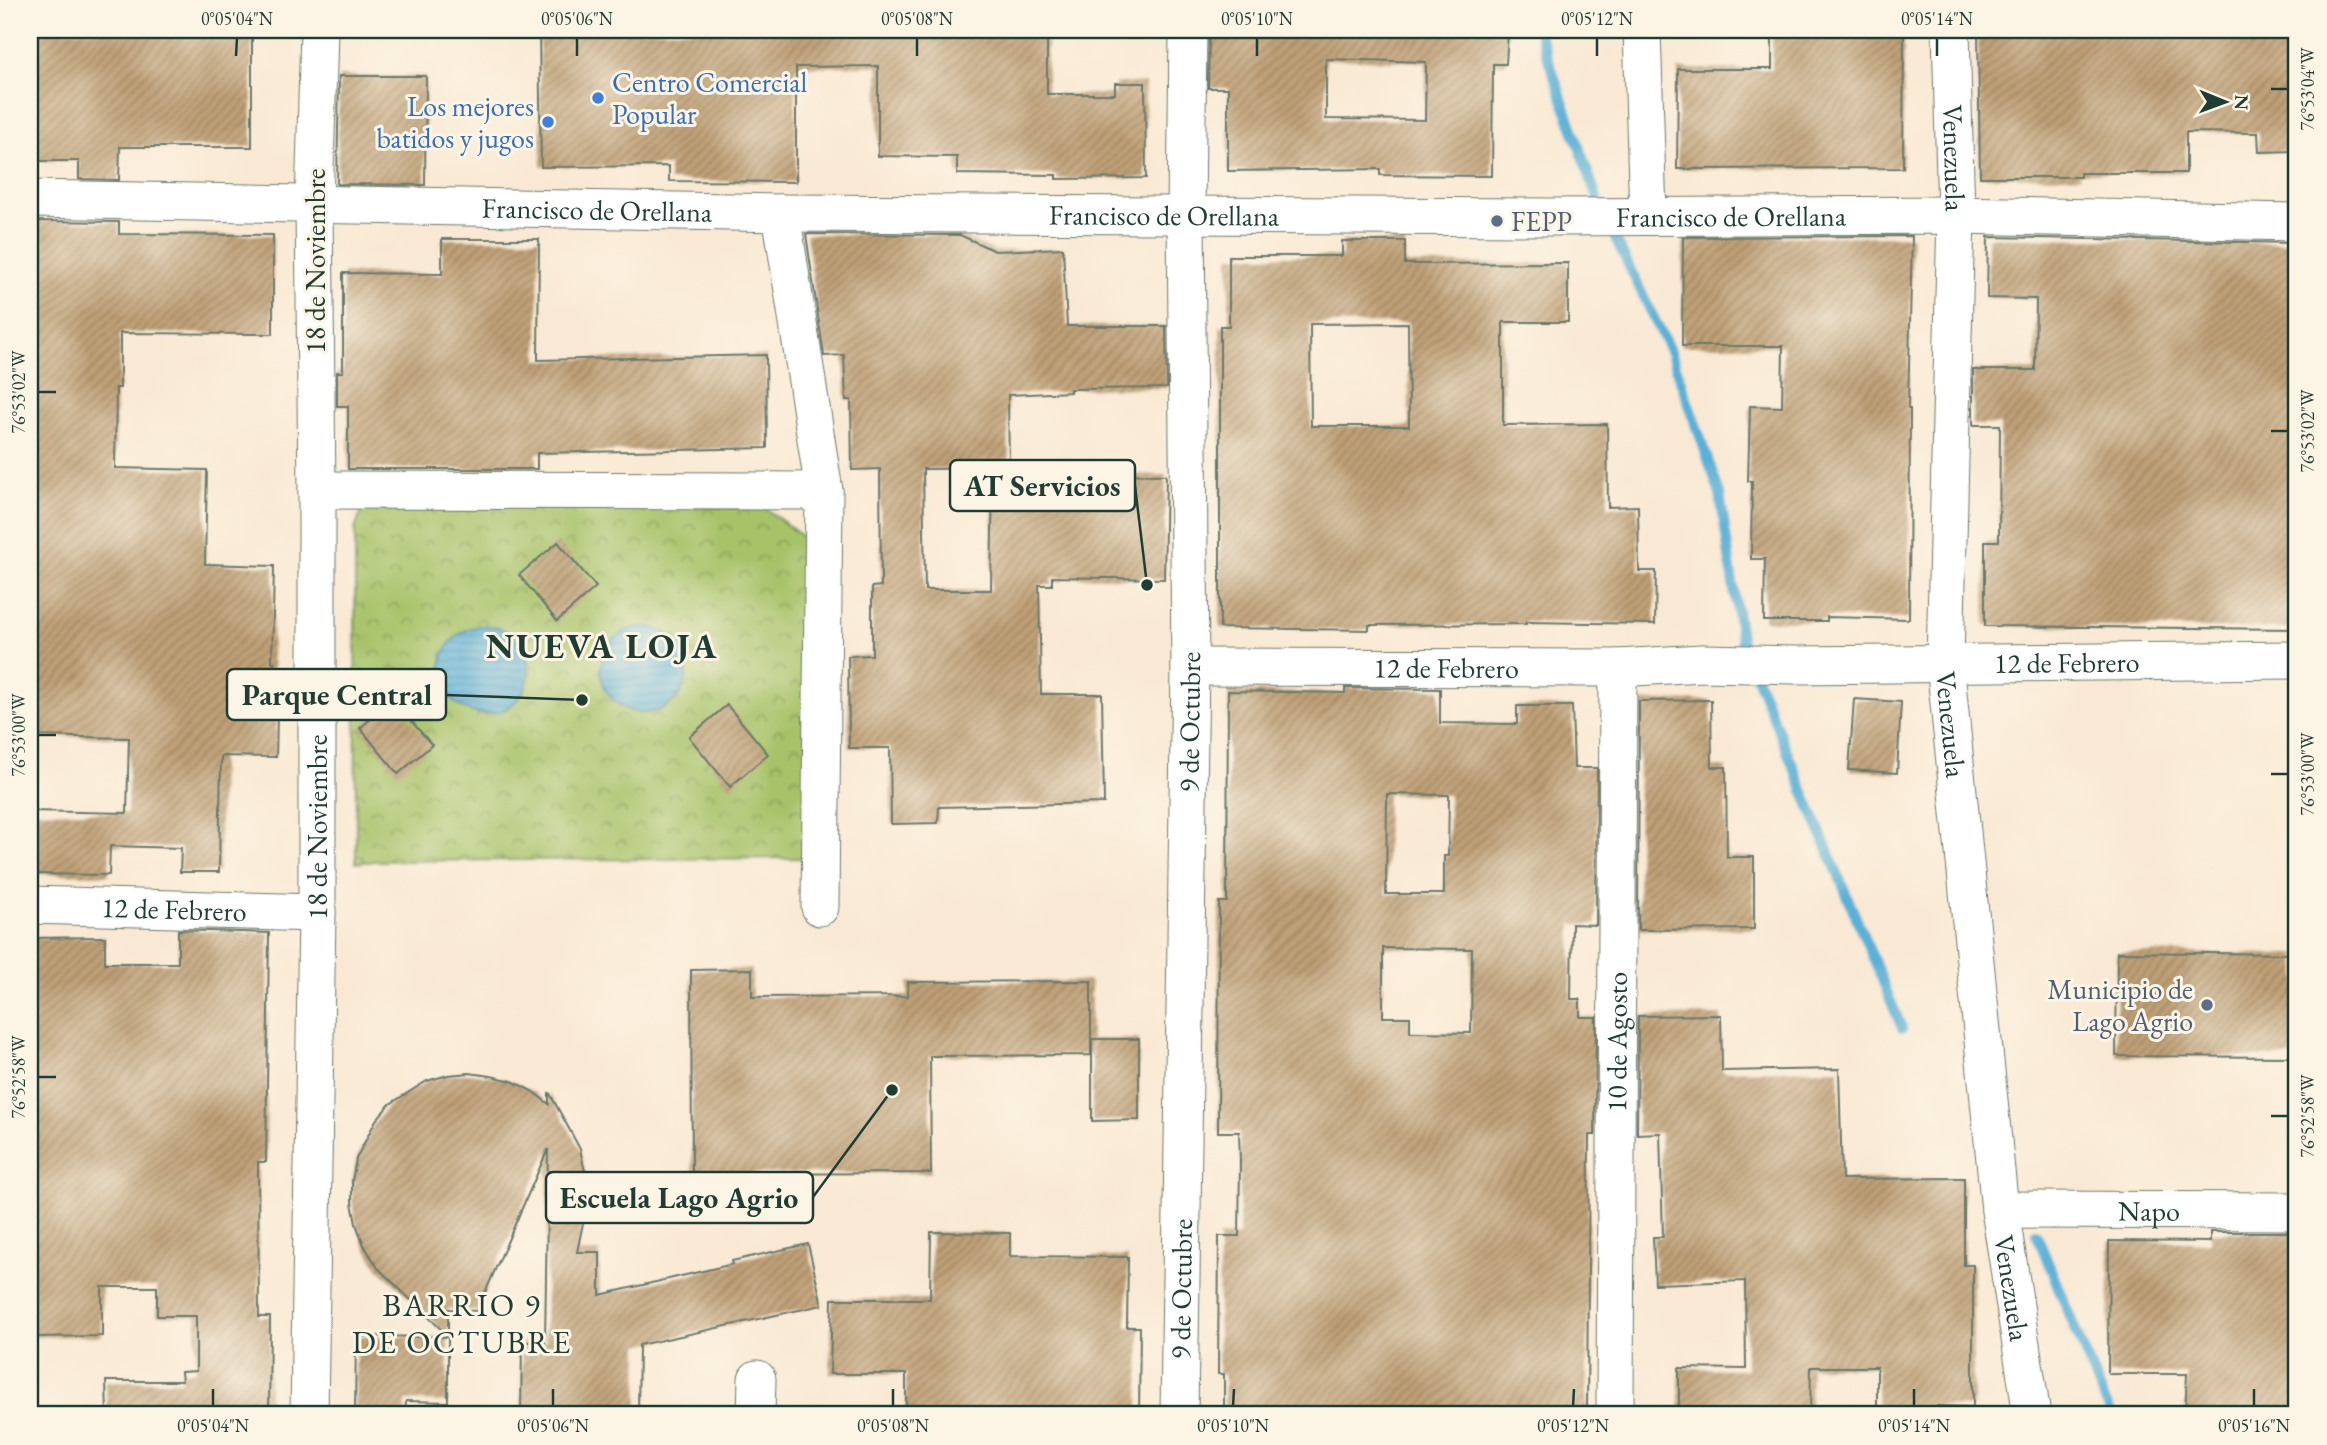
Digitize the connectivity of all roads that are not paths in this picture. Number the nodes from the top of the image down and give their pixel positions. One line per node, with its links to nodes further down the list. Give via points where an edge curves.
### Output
1 (319, 30): 6 (street, 18 de Noviembre)
2 (1188, 30): 8 (street, 9 de Octubre)
3 (1643, 30): 9 (street)
4 (1951, 30): 10 (street, Venezuela)
5 (30, 199): 6 (street, Francisco de Orellana)
6 (314, 205): 7 (street, Francisco de Orellana); 12 (street, 18 de Noviembre)
7 (781, 213): 8 (street, Francisco de Orellana); 13 (street)
8 (1186, 215): 9 (street, Francisco de Orellana); 16 (street, 9 de Octubre)
9 (1648, 215): 10 (street, Francisco de Orellana)
10 (1956, 215): 11 (street, Francisco de Orellana); 15 (street, Venezuela)
11 (2297, 222)
12 (317, 490): 13 (street); 20 (street, 18 de Noviembre)
13 (824, 491): 19 (street)
14 (2297, 660): 15 (street, 12 de Febrero)
15 (1945, 663): 17 (street, 12 de Febrero, via 1702,663); 21 (street, Venezuela)
16 (1190, 667): 17 (street, 12 de Febrero); 26 (street, 9 de Octubre)
17 (1618, 668): 27 (street, 10 de Agosto)
18 (30, 905): 20 (street, 12 de Febrero)
19 (820, 907)
20 (317, 913): 24 (street, 18 de Noviembre)
21 (2000, 1210): 22 (street, Napo); 28 (street, Venezuela)
22 (2297, 1210)
23 (757, 1379): 25 (street)
24 (309, 1415)
25 (756, 1415)
26 (1180, 1415)
27 (1615, 1415)
28 (2032, 1415)

